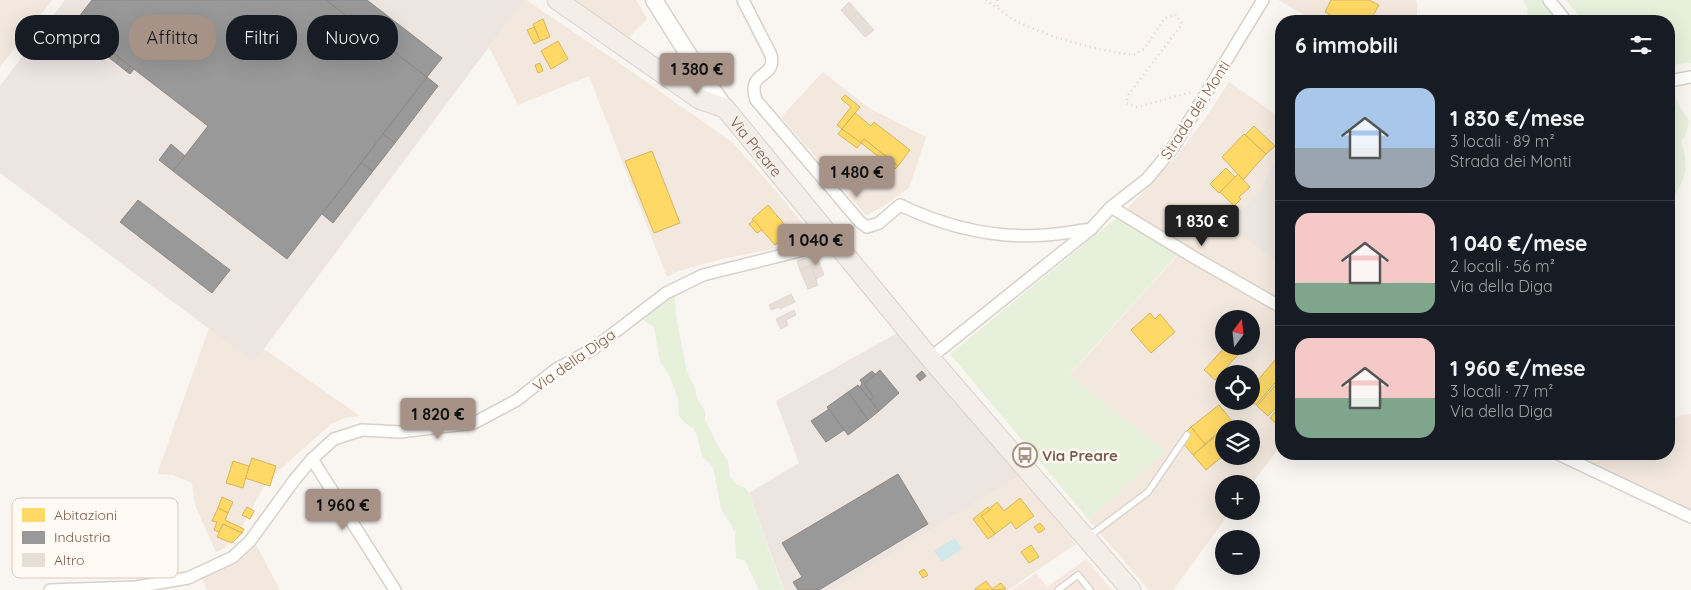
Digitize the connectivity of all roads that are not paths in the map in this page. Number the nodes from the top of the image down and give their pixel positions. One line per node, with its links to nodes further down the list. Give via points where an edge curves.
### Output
1 (557, 0): 9 (main road, Via Preare, via 699,99)
2 (654, 0): 9 (main road)
3 (743, 0): 11 (street, via 773,63 755,82 756,100 860,222 867,226 879,223 900,205 939,222 1003,235 1044,235)
4 (1263, 0): 10 (street, Strada dei Monti, via 1172,149 1147,180)
5 (1549, 0): 6 (street)
6 (1561, 15)
7 (1691, 78): 8 (street)
8 (1675, 80)
9 (724, 108): 12 (main road, Via Preare)
10 (1112, 207): 11 (street, Strada dei Monti); 13 (street)
11 (1091, 229): 14 (street, Strada dei Monti)
12 (835, 242): 14 (main road, Via Preare); 16 (street, Via della Diga, via 703,275 666,293 593,349 555,370 517,400 474,423 400,432 362,430 334,439)
13 (1275, 304)
14 (930, 358): 19 (main road, Via Preare)
15 (1187, 435): 19 (lane, via 1148,492)
16 (312, 459): 20 (street, Via della Diga, via 250,541 233,557 188,578 145,586); 21 (street)
17 (1571, 460): 18 (street)
18 (1691, 517)
19 (1087, 538): 24 (main road, Via Preare)
20 (50, 590)
21 (395, 590)
22 (1058, 590): 23 (lane, via 1078,575)
23 (1090, 590)
24 (1131, 590)

